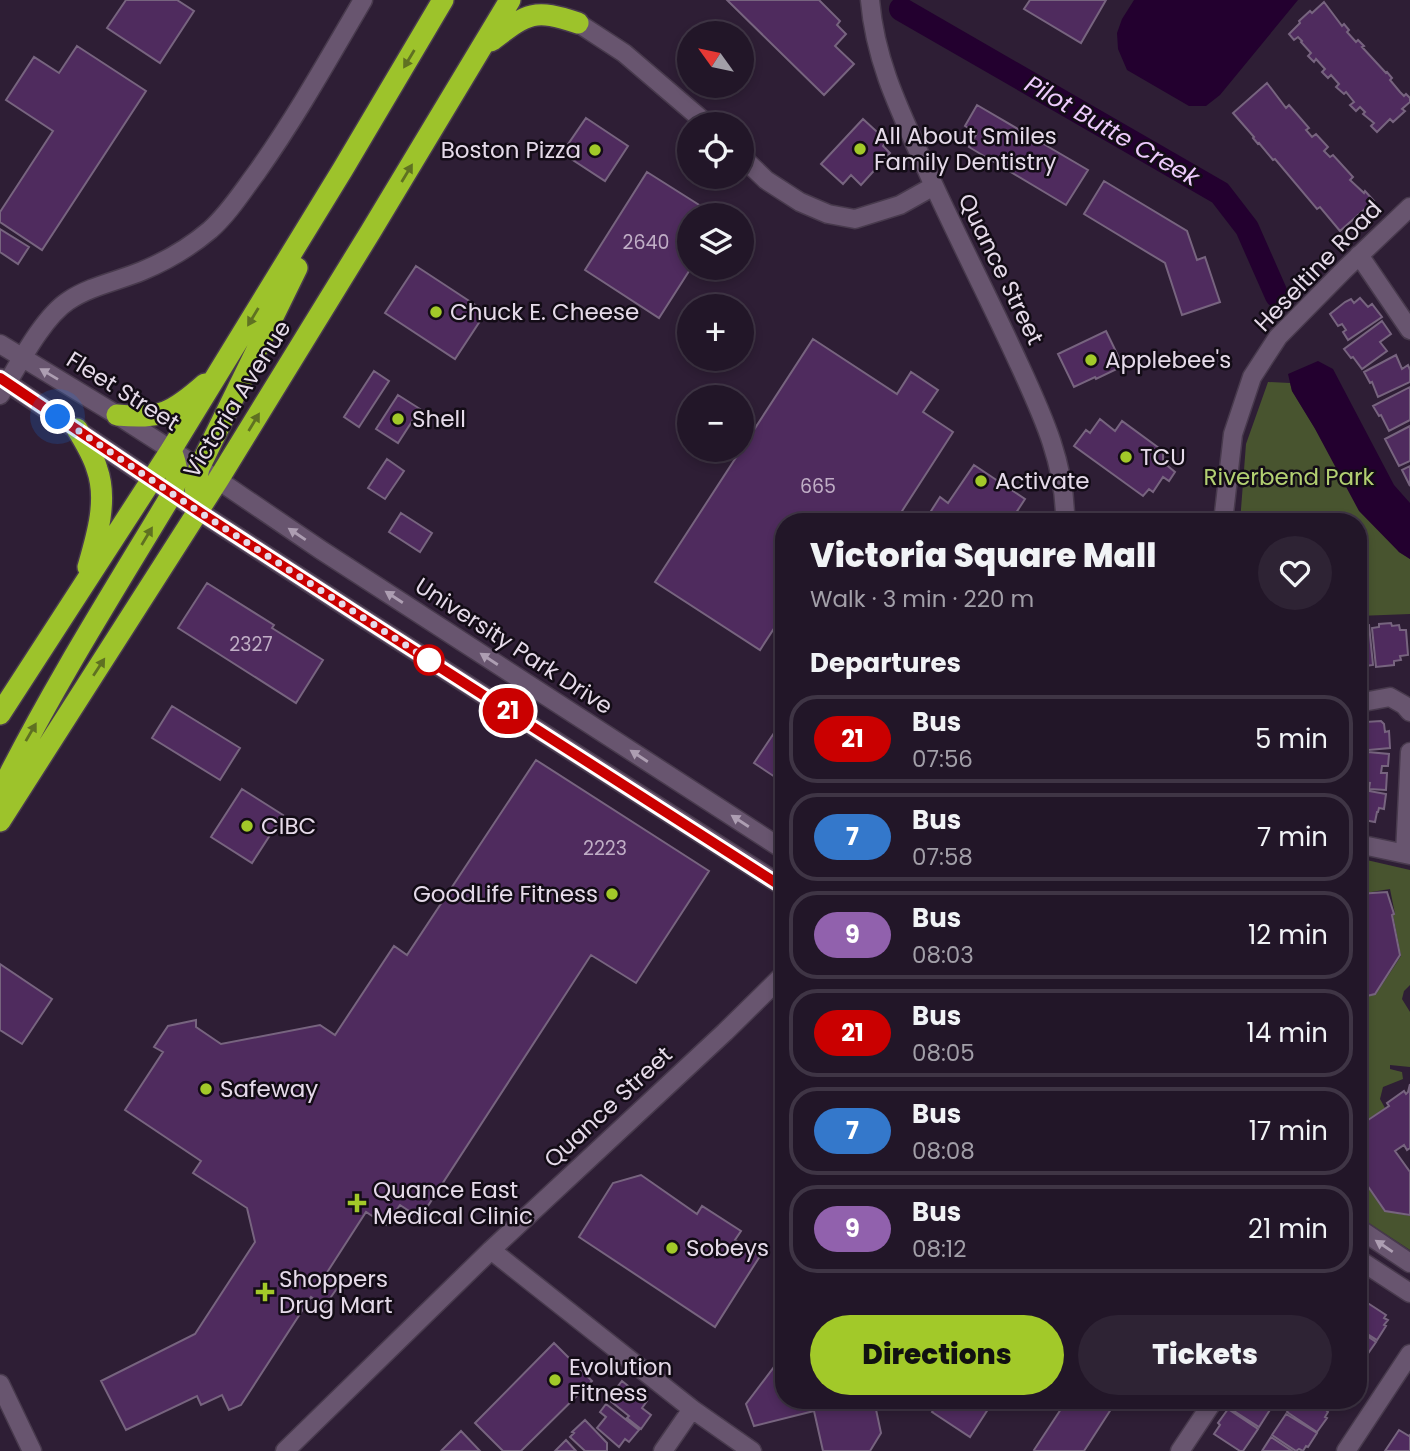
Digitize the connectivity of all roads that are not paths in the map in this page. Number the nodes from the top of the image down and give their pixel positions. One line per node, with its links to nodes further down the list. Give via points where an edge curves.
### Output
1 (363, 0): 16 (street, via 228,212 196,242 167,259 67,301 45,324)
2 (443, 0): 10 (highway, Victoria Avenue, one-way to 10)
3 (510, 0): 7 (highway, Victoria Avenue)
4 (566, 0): 6 (highway)
5 (870, 0): 11 (street, Quance Street, via 884,71)
6 (578, 23): 7 (highway, via 535,14 517,21); 8 (street, via 624,53)
7 (481, 48): 24 (highway, Victoria Avenue, one-way to 7)
8 (693, 112)
9 (754, 168): 11 (street, via 800,202 855,219 900,205)
10 (343, 169): 17 (highway, Victoria Avenue, one-way to 17); 22 (highway)
11 (934, 186): 27 (street, Quance Street, via 1047,427)
12 (1410, 207): 13 (street, Heseltine Road)
13 (1359, 255): 14 (street); 28 (street, Heseltine Road, via 1278,337 1252,377 1233,433)
14 (1410, 330)
15 (0, 344): 16 (street, Fleet Street)
16 (23, 359): 18 (street); 19 (street, Fleet Street, one-way to 16)
17 (222, 368): 19 (highway, via 172,410 147,417); 21 (highway, Victoria Avenue)
18 (3, 385): 20 (street)
19 (117, 415): 21 (street, Fleet Street)
20 (77, 429): 23 (street); 29 (highway, via 98,469 101,485 99,524)
21 (172, 450): 22 (street, Fleet Street); 23 (highway, Victoria Avenue); 25 (highway, via 177,468)
22 (199, 468): 24 (street, Fleet Street); 26 (highway, via 194,497)
23 (152, 480): 25 (street); 29 (highway, Victoria Avenue)
24 (218, 480): 26 (highway, Victoria Avenue); 36 (street, University Park Drive, one-way to 24)
25 (173, 494): 26 (street); 34 (highway, one-way to 25, via 77,652)
26 (198, 511): 35 (highway, Victoria Avenue, one-way to 26); 39 (street)
27 (1064, 513)
28 (1224, 513)
29 (83, 586): 32 (highway, Victoria Avenue)
30 (1367, 701): 31 (street, via 1390,697)
31 (1410, 712)
32 (0, 714)
33 (1410, 752): 38 (street)
34 (0, 793)
35 (0, 821)
36 (775, 844)
37 (1367, 846): 38 (street)
38 (1408, 855)
39 (775, 881)
40 (775, 983): 42 (street, Quance Street)
41 (1367, 1234): 43 (street, one-way to 41)
42 (491, 1250): 48 (street); 51 (street, Quance Street)
43 (1410, 1263)
44 (1367, 1265): 45 (street)
45 (1410, 1293)
46 (1410, 1354): 55 (street)
47 (0, 1384): 50 (street)
48 (692, 1409): 52 (street); 53 (street)
49 (1208, 1409): 54 (street)
50 (32, 1451)
51 (285, 1451)
52 (663, 1451)
53 (752, 1451)
54 (1180, 1451)
55 (1346, 1451)

